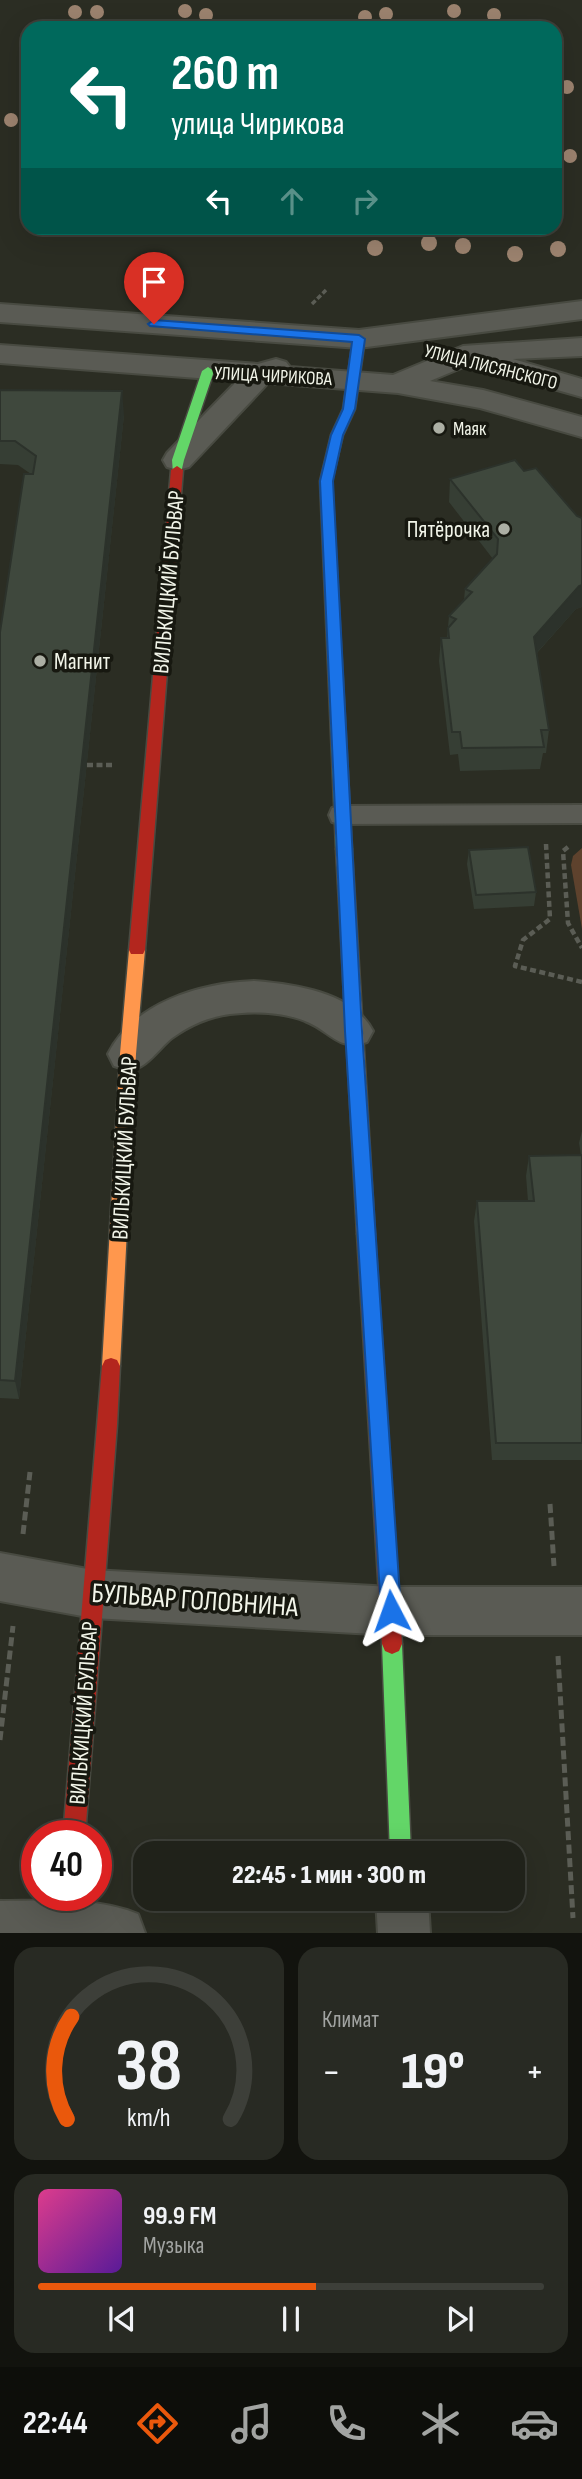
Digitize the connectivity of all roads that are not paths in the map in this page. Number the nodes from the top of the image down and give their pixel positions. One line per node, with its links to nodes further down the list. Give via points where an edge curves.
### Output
1 (582, 310): 3 (street, УЛИЦА ЧИРИКОВА)
2 (0, 313): 3 (street, УЛИЦА ЧИРИКОВА)
3 (359, 339): 6 (street, УЛИЦА ЛИСЯНСКОГО); 8 (street, ВИЛЬКИЦКИЙ БУЛЬВАР); 9 (street)
4 (582, 347): 6 (street)
5 (0, 354): 7 (street, УЛИЦА ЧИРИКОВА)
6 (463, 355): 10 (street); 11 (street, УЛИЦА ЛИСЯНСКОГО)
7 (208, 371): 8 (street, УЛИЦА ЧИРИКОВА); 14 (street, ВИЛЬКИЦКИЙ БУЛЬВАР)
8 (260, 374): 9 (street, УЛИЦА ЧИРИКОВА); 14 (street, ВИЛЬКИЦКИЙ БУЛЬВАР)
9 (354, 379): 10 (street, УЛИЦА ЧИРИКОВА); 12 (street)
10 (397, 384): 12 (street); 13 (street, УЛИЦА ЛИСЯНСКОГО, via 483,399)
11 (582, 388)
12 (349, 409): 16 (street, via 337,435 326,481)
13 (582, 427)
14 (178, 460): 18 (street, ВИЛЬКИЦКИЙ БУЛЬВАР)
15 (582, 814): 16 (lane)
16 (341, 815): 17 (street)
17 (354, 1031): 18 (street, via 319,1009 278,998 236,996 194,1006 157,1026); 22 (street)
18 (128, 1054): 21 (street, ВИЛЬКИЦКИЙ БУЛЬВАР, via 105,1484)
19 (12, 1579): 21 (street, БУЛЬВАР ГОЛОВНИНА)
20 (568, 1593): 22 (street, БУЛЬВАР ГОЛОВНИНА)
21 (93, 1594): 22 (street, БУЛЬВАР ГОЛОВНИНА); 23 (street, ВИЛЬКИЦКИЙ БУЛЬВАР)
22 (391, 1611): 24 (street)
23 (75, 1820)
24 (401, 1841)
25 (403, 1911): 29 (street)
26 (67, 1919): 27 (street); 28 (street)
27 (0, 1927)
28 (119, 1933)
29 (404, 1933)

